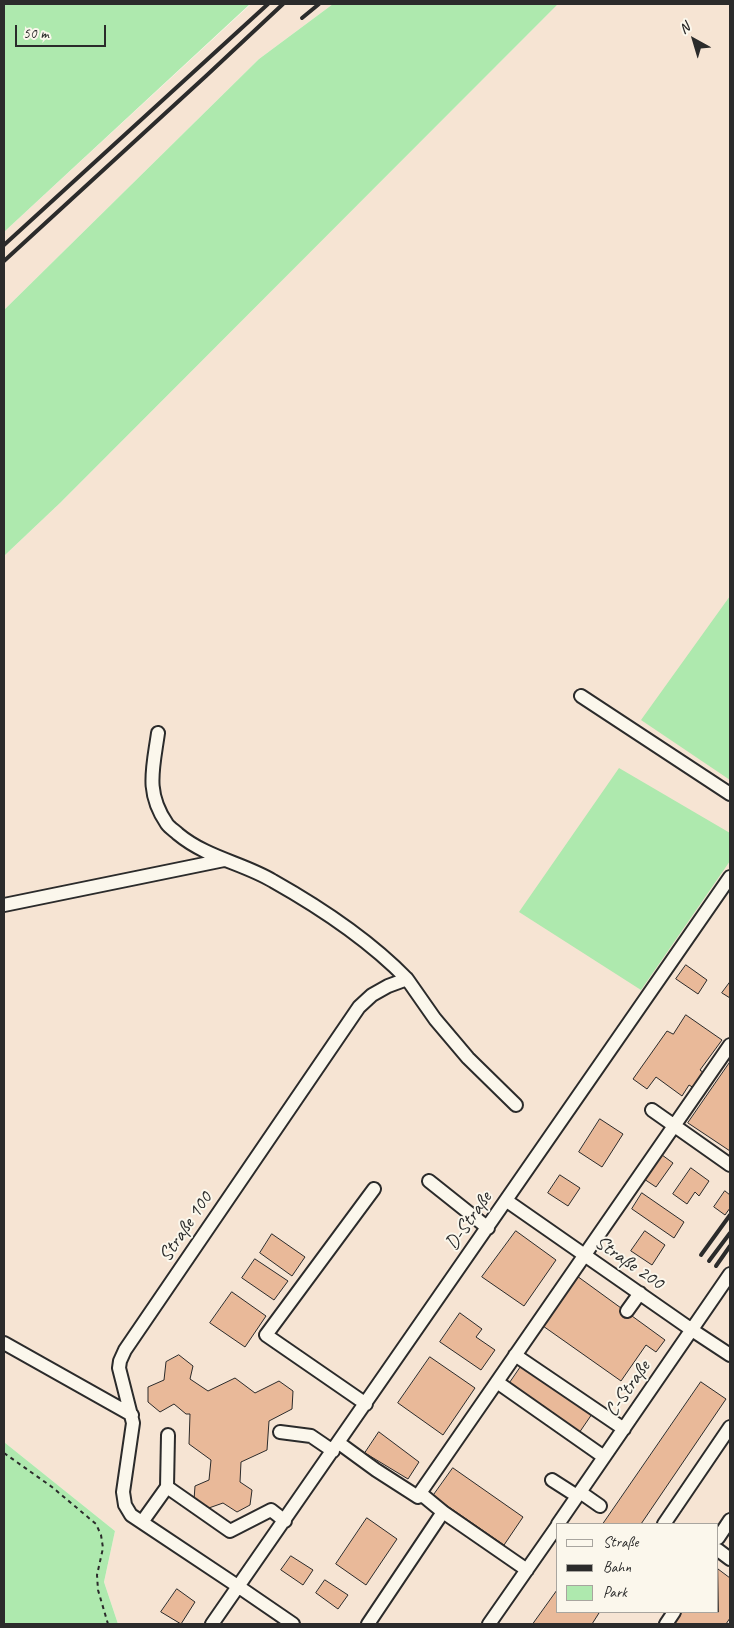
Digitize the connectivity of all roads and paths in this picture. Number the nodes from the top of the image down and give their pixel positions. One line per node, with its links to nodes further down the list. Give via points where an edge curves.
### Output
1 (581, 696): 3 (lane)
2 (158, 733): 4 (lane, via 151,780 156,802 168,825 189,843)
3 (730, 794)
4 (224, 860): 6 (lane); 7 (lane, via 271,880 328,914 383,955)
5 (730, 877): 15 (lane, D-Straße)
6 (4, 905)
7 (407, 979): 9 (lane, via 435,1020); 27 (lane, Straße 100, via 372,995 359,1007 125,1350 119,1368)
8 (730, 1044): 11 (lane)
9 (516, 1105)
10 (652, 1110): 11 (lane)
11 (674, 1126): 12 (lane); 17 (lane)
12 (730, 1165)
13 (429, 1181): 16 (lane)
14 (374, 1189): 26 (lane, via 266,1335)
15 (506, 1201): 16 (lane, D-Straße); 17 (lane, Straße 200)
16 (488, 1228): 26 (lane, D-Straße)
17 (584, 1255): 19 (lane, Straße 200); 24 (lane)
18 (728, 1282): 21 (lane, C-Straße)
19 (640, 1293): 20 (lane); 21 (lane, Straße 200)
20 (627, 1311)
21 (692, 1330): 23 (lane, Straße 200); 29 (lane, C-Straße)
22 (4, 1343): 27 (lane)
23 (730, 1354)
24 (516, 1355): 25 (lane); 29 (lane)
25 (497, 1382): 34 (lane); 37 (lane)
26 (366, 1404): 32 (lane, D-Straße)
27 (132, 1415): 43 (lane, Straße 100, via 123,1492 131,1515)
28 (730, 1427): 45 (lane)
29 (624, 1429): 34 (lane, C-Straße)
30 (280, 1432): 32 (lane, via 311,1436)
31 (168, 1434): 36 (lane)
32 (336, 1447): 37 (lane, via 418,1497); 41 (lane, D-Straße)
33 (4, 1453): 53 (path, via 52,1486 96,1524 103,1548 97,1575 98,1590)
34 (604, 1457): 38 (lane, C-Straße)
35 (552, 1480): 38 (lane)
36 (167, 1487): 41 (lane, via 230,1531 271,1510); 43 (lane)
37 (420, 1493): 40 (lane)
38 (579, 1494): 39 (lane); 44 (lane, C-Straße)
39 (600, 1506)
40 (443, 1512): 50 (lane); 56 (lane)
41 (285, 1520): 51 (lane, D-Straße)
42 (730, 1520): 47 (lane)
43 (142, 1522): 51 (lane, Straße 100)
44 (559, 1523)
45 (665, 1523)
46 (556, 1527): 50 (lane, C-Straße)
47 (719, 1536)
48 (719, 1551): 49 (lane)
49 (730, 1559)
50 (526, 1570): 57 (lane, C-Straße)
51 (239, 1587): 54 (lane, D-Straße); 55 (lane, Straße 100)
52 (673, 1613): 58 (lane)
53 (108, 1624)
54 (212, 1624)
55 (293, 1624)
56 (368, 1624)
57 (489, 1624)
58 (666, 1624)

